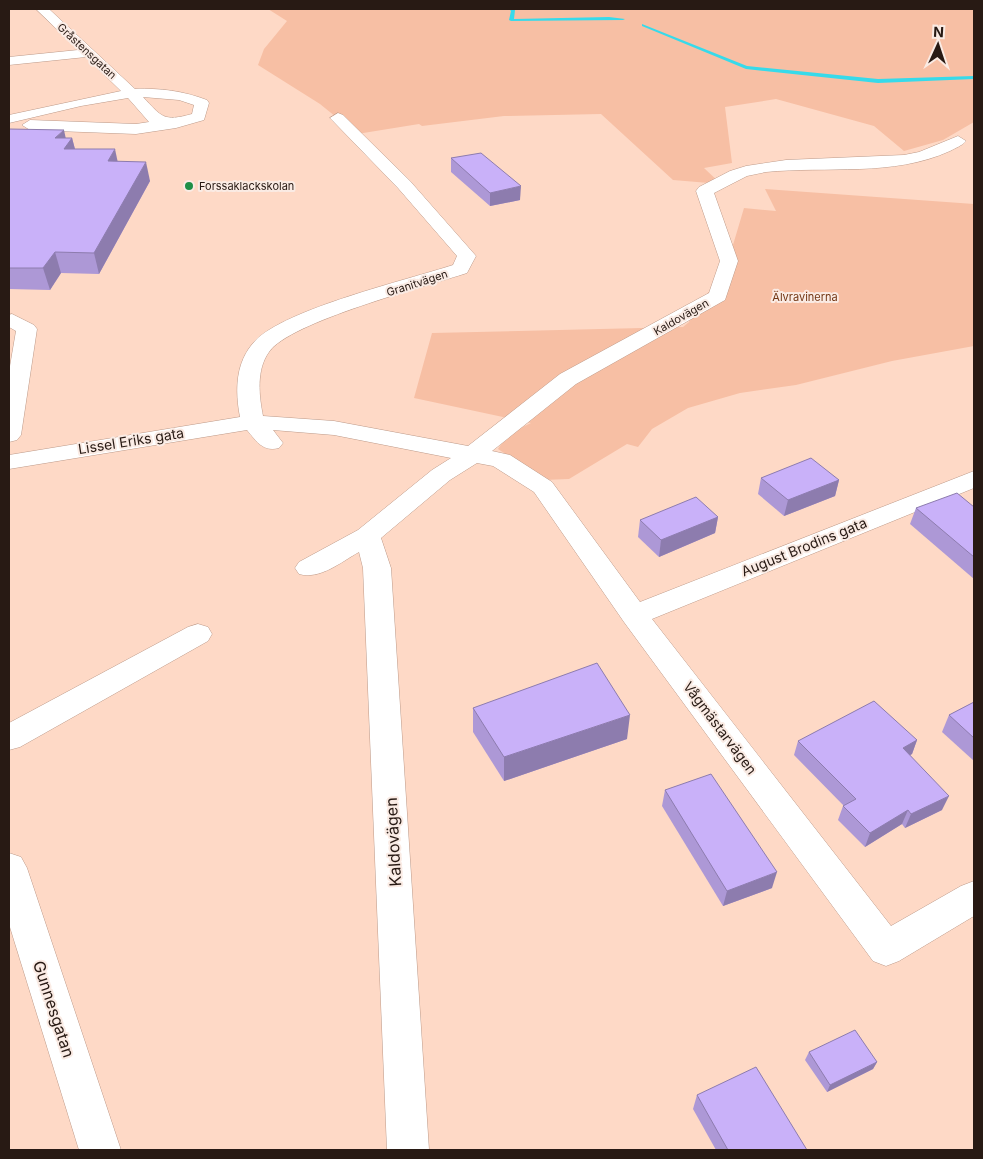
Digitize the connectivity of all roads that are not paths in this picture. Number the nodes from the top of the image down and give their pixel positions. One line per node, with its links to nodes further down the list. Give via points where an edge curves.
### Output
1 (42, 9): 2 (street, Gråstensgatan)
2 (87, 53): 3 (street); 4 (street, Gråstensgatan)
3 (9, 61)
4 (132, 92): 6 (street); 7 (street, Gråstensgatan, via 154,119); 7 (street, via 189,96 202,103 199,117)
5 (338, 118): 11 (street, Granitvägen, via 378,156 467,256 460,269 294,324 262,345 249,370 248,401)
6 (9, 120)
7 (176, 123): 8 (street, via 136,128)
8 (9, 125)
9 (958, 141): 14 (street, Kaldovägen, via 922,156 862,164 796,164 744,171 705,192 729,261 718,296 568,379)
10 (12, 320): 12 (street, via 27,329)
11 (253, 422): 13 (street, Granitvägen); 14 (street, via 334,428); 15 (street, Lissel Eriks gata)
12 (9, 435)
13 (271, 444)
14 (472, 455): 17 (street, Kaldovägen, via 441,475); 19 (street, Vågmästarvägen, via 501,460 543,487)
15 (9, 462)
16 (974, 479): 19 (street, August Brodins gata)
17 (367, 536): 18 (street, Kaldovägen); 25 (street, Kaldovägen, via 377,568)
18 (309, 568)
19 (634, 615): 23 (street, Vågmästarvägen, via 886,949)
20 (198, 634): 21 (street)
21 (9, 738)
22 (9, 868): 24 (street, Gunnesgatan)
23 (974, 897)
24 (100, 1150)
25 (408, 1150)

